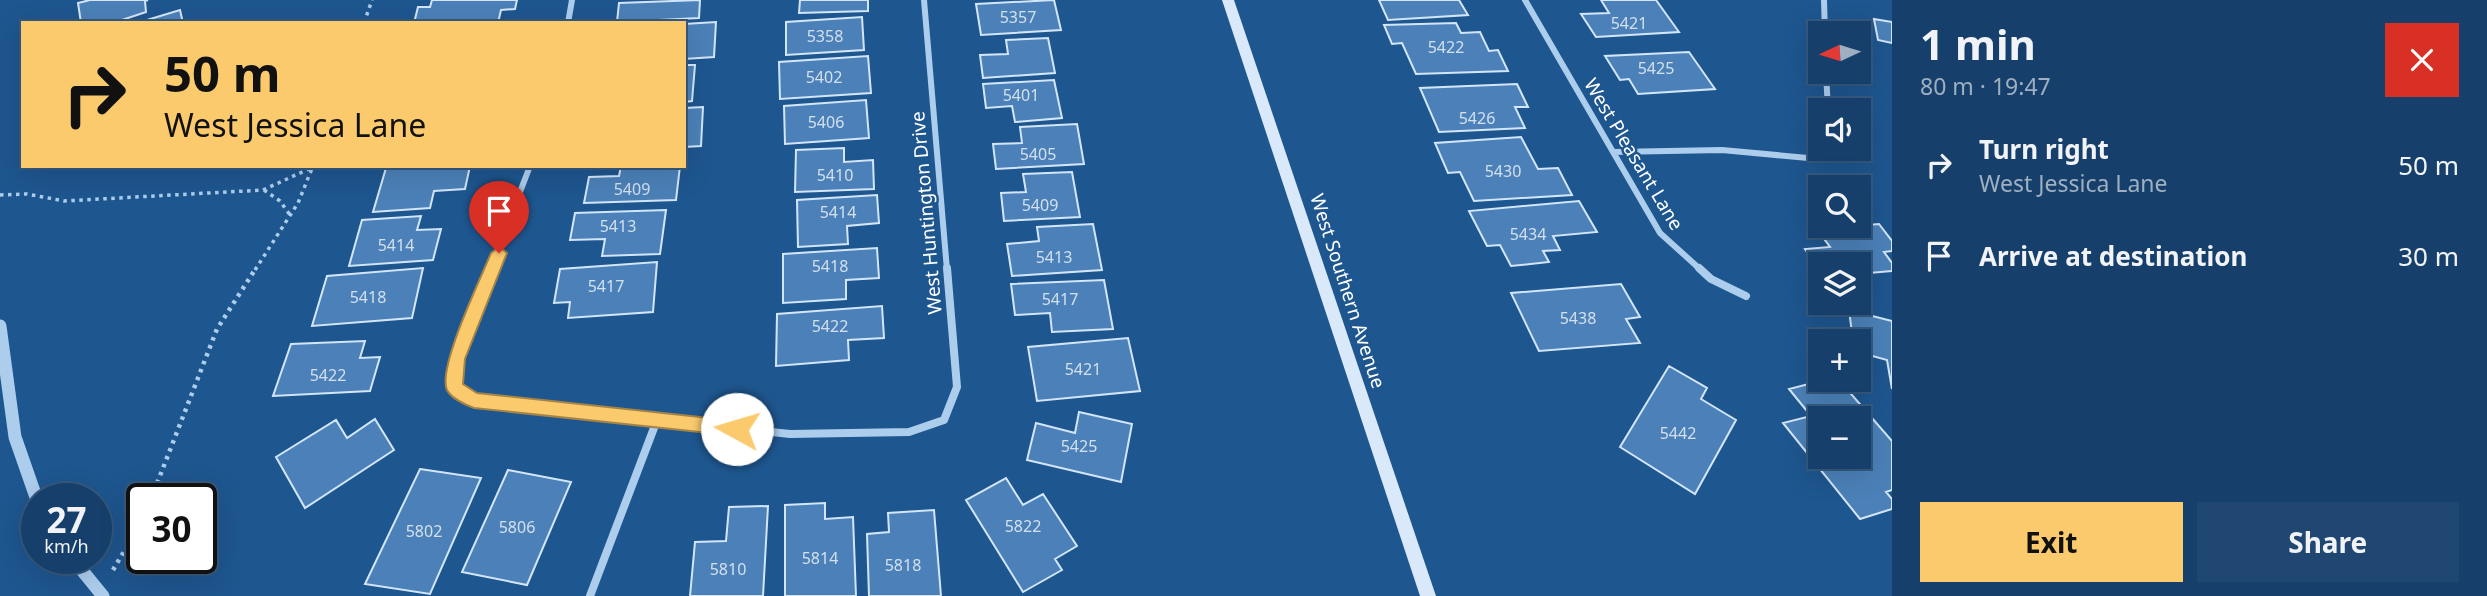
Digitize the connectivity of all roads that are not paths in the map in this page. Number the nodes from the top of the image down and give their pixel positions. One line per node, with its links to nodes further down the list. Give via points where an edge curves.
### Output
1 (572, 0): 6 (street)
2 (924, 0): 13 (street, West Huntington Drive, via 957,387 944,420 909,432 790,434)
3 (1228, 0): 18 (main road, West Southern Avenue)
4 (1525, 0): 8 (street, West Pleasant Lane)
5 (1824, 0): 7 (street)
6 (568, 21)
7 (1825, 21)
8 (1613, 152): 9 (street, via 1761,150); 11 (street, West Pleasant Lane, via 1660,233 1711,279)
9 (1808, 157)
10 (529, 168): 13 (street, via 456,359 455,388 474,400)
11 (1746, 296)
12 (0, 326): 14 (street, via 6,392)
13 (657, 420): 17 (street)
14 (29, 483)
15 (85, 574): 16 (street)
16 (101, 594)
17 (590, 596)
18 (1428, 596)

